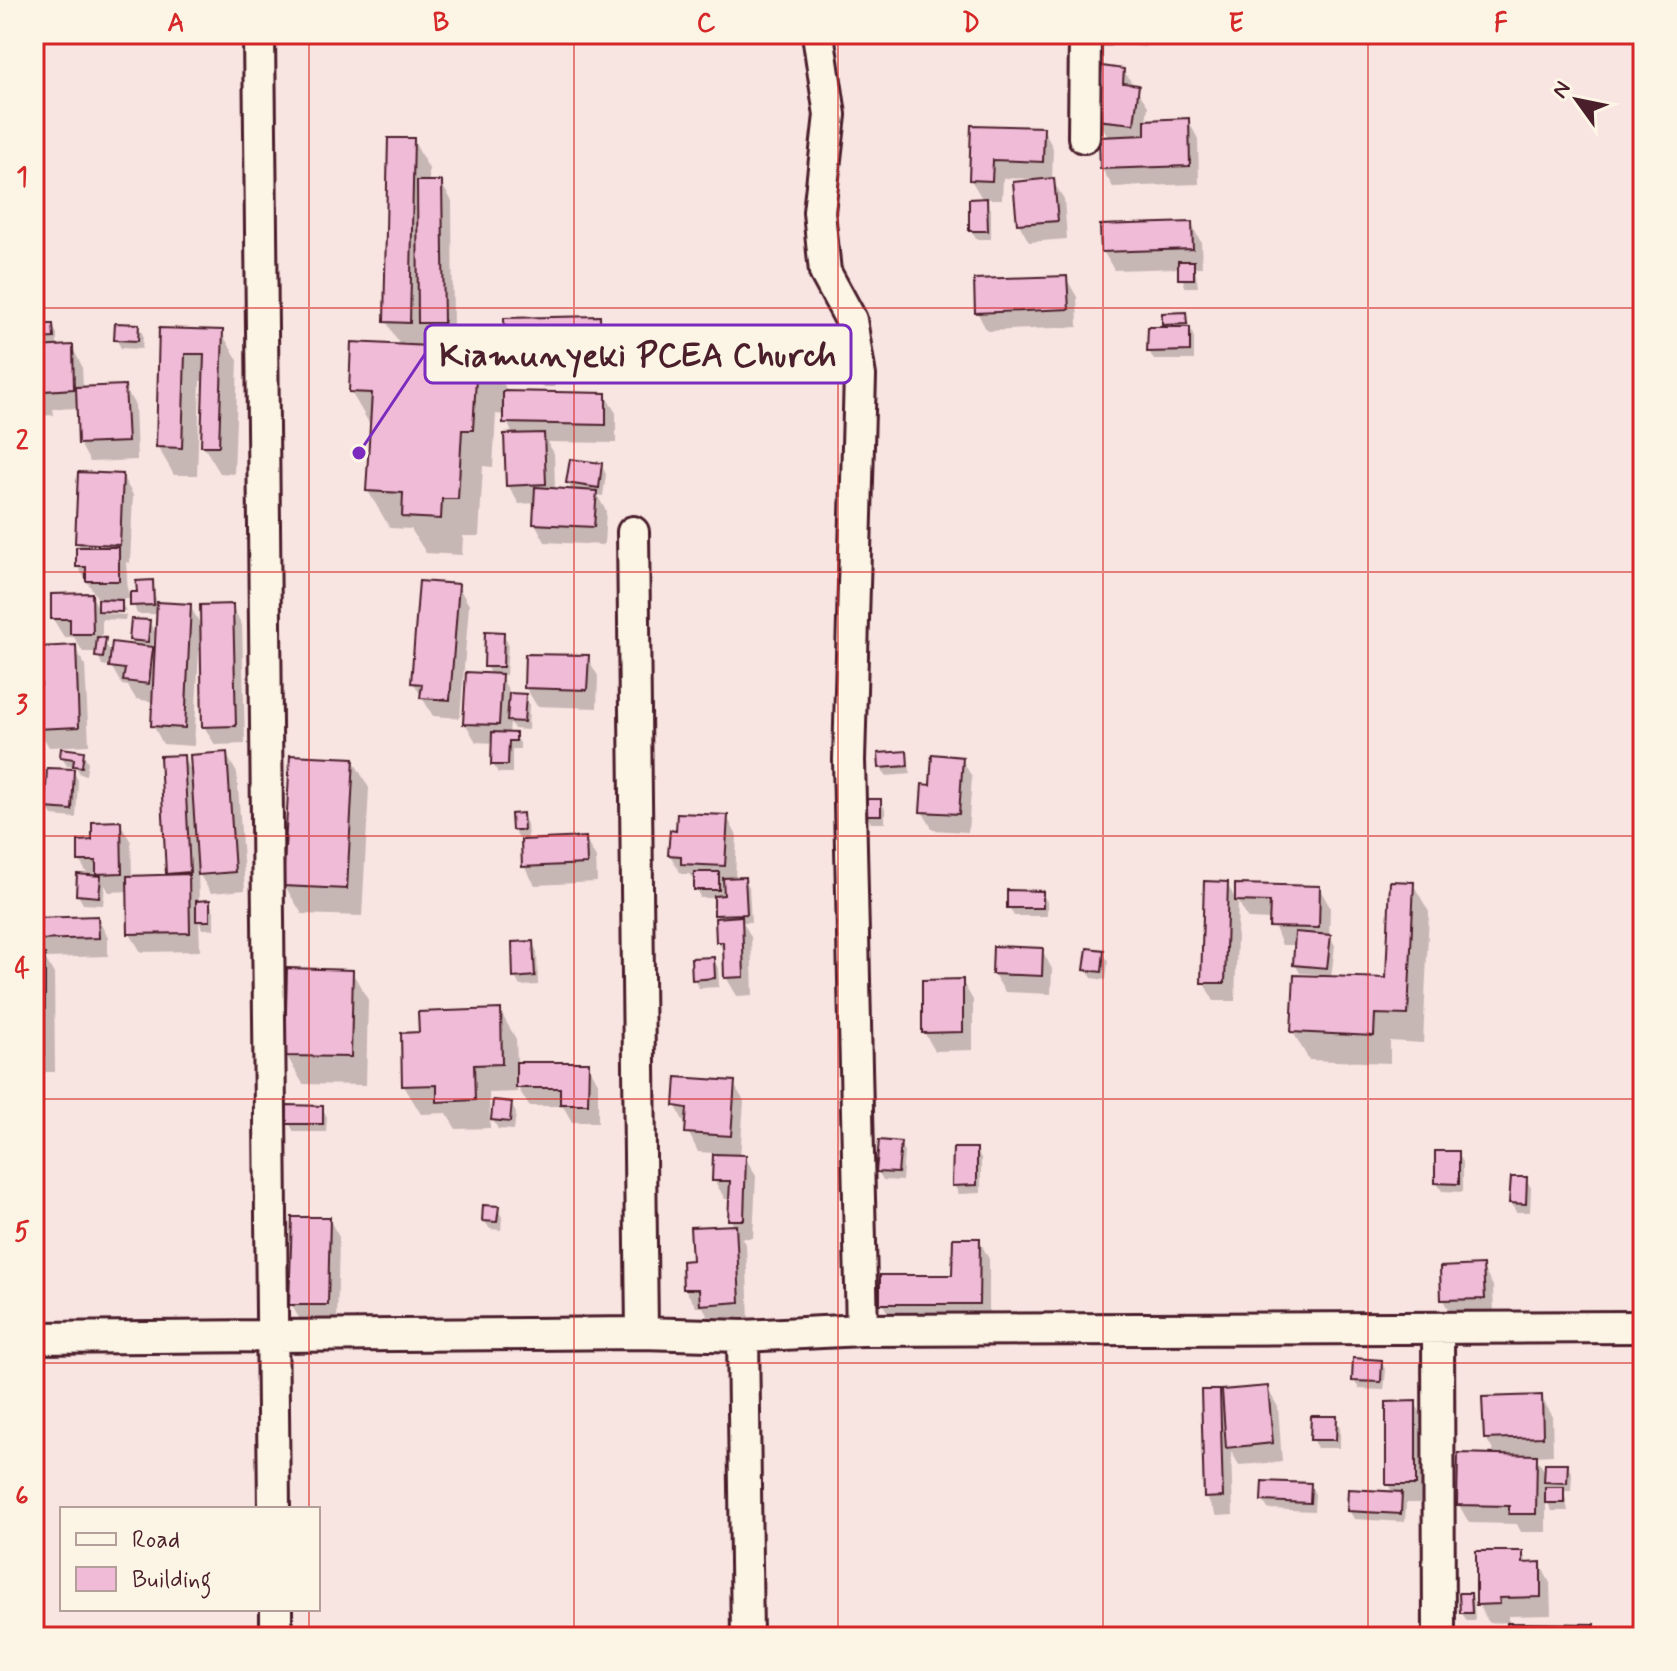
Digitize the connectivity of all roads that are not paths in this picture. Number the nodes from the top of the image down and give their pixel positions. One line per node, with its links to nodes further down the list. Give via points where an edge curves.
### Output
1 (259, 34): 10 (street)
2 (818, 34): 8 (street, via 830,115 819,212 825,272 851,320 860,376 849,760)
3 (1085, 34): 4 (street)
4 (1084, 137)
5 (633, 532): 9 (street)
6 (1643, 1327): 7 (street)
7 (1438, 1328): 8 (street); 17 (street)
8 (862, 1330): 11 (street)
9 (642, 1333): 10 (street); 11 (street)
10 (272, 1336): 12 (street); 13 (street)
11 (743, 1336): 16 (street)
12 (34, 1338)
13 (274, 1507)
14 (276, 1611): 15 (street)
15 (276, 1637)
16 (747, 1637)
17 (1439, 1637)

